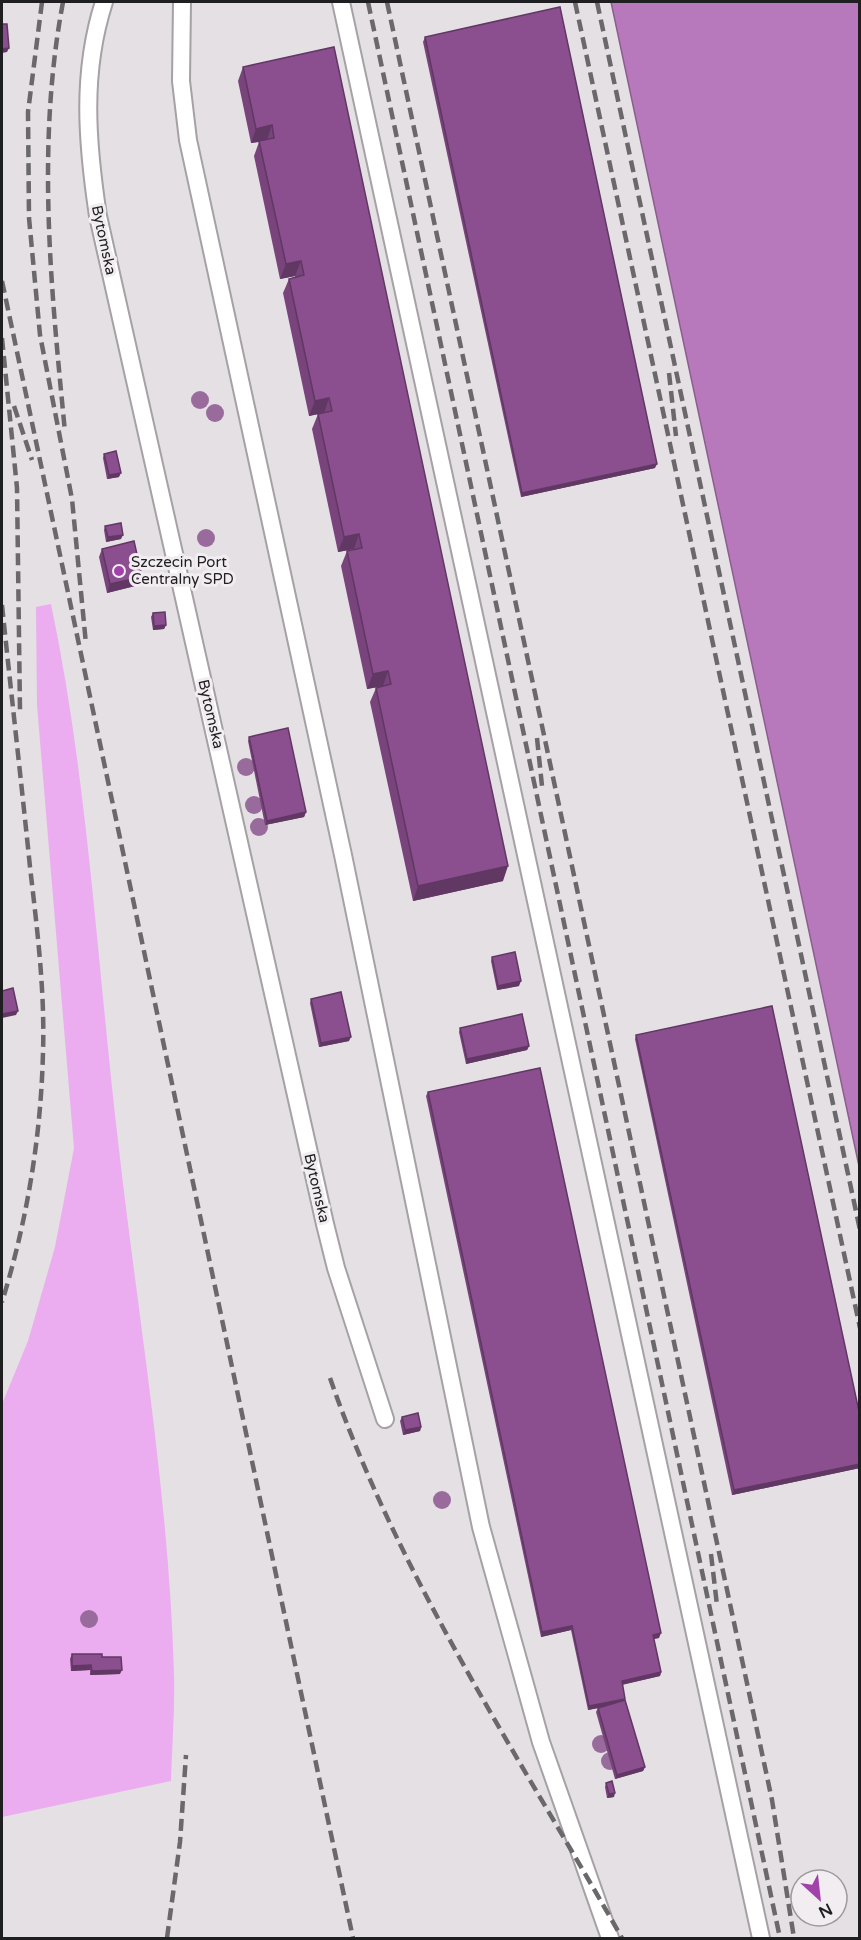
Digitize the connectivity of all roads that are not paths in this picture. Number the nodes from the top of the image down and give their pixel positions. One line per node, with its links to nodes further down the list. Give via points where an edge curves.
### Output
1 (104, 2): 4 (lane, Bytomska, via 95,30 86,104 98,216 325,1224)
2 (182, 2): 5 (lane, via 181,81 188,140 343,855 481,1527 541,1742)
3 (341, 2): 6 (lane)
4 (385, 1419)
5 (610, 1938)
6 (761, 1938)

